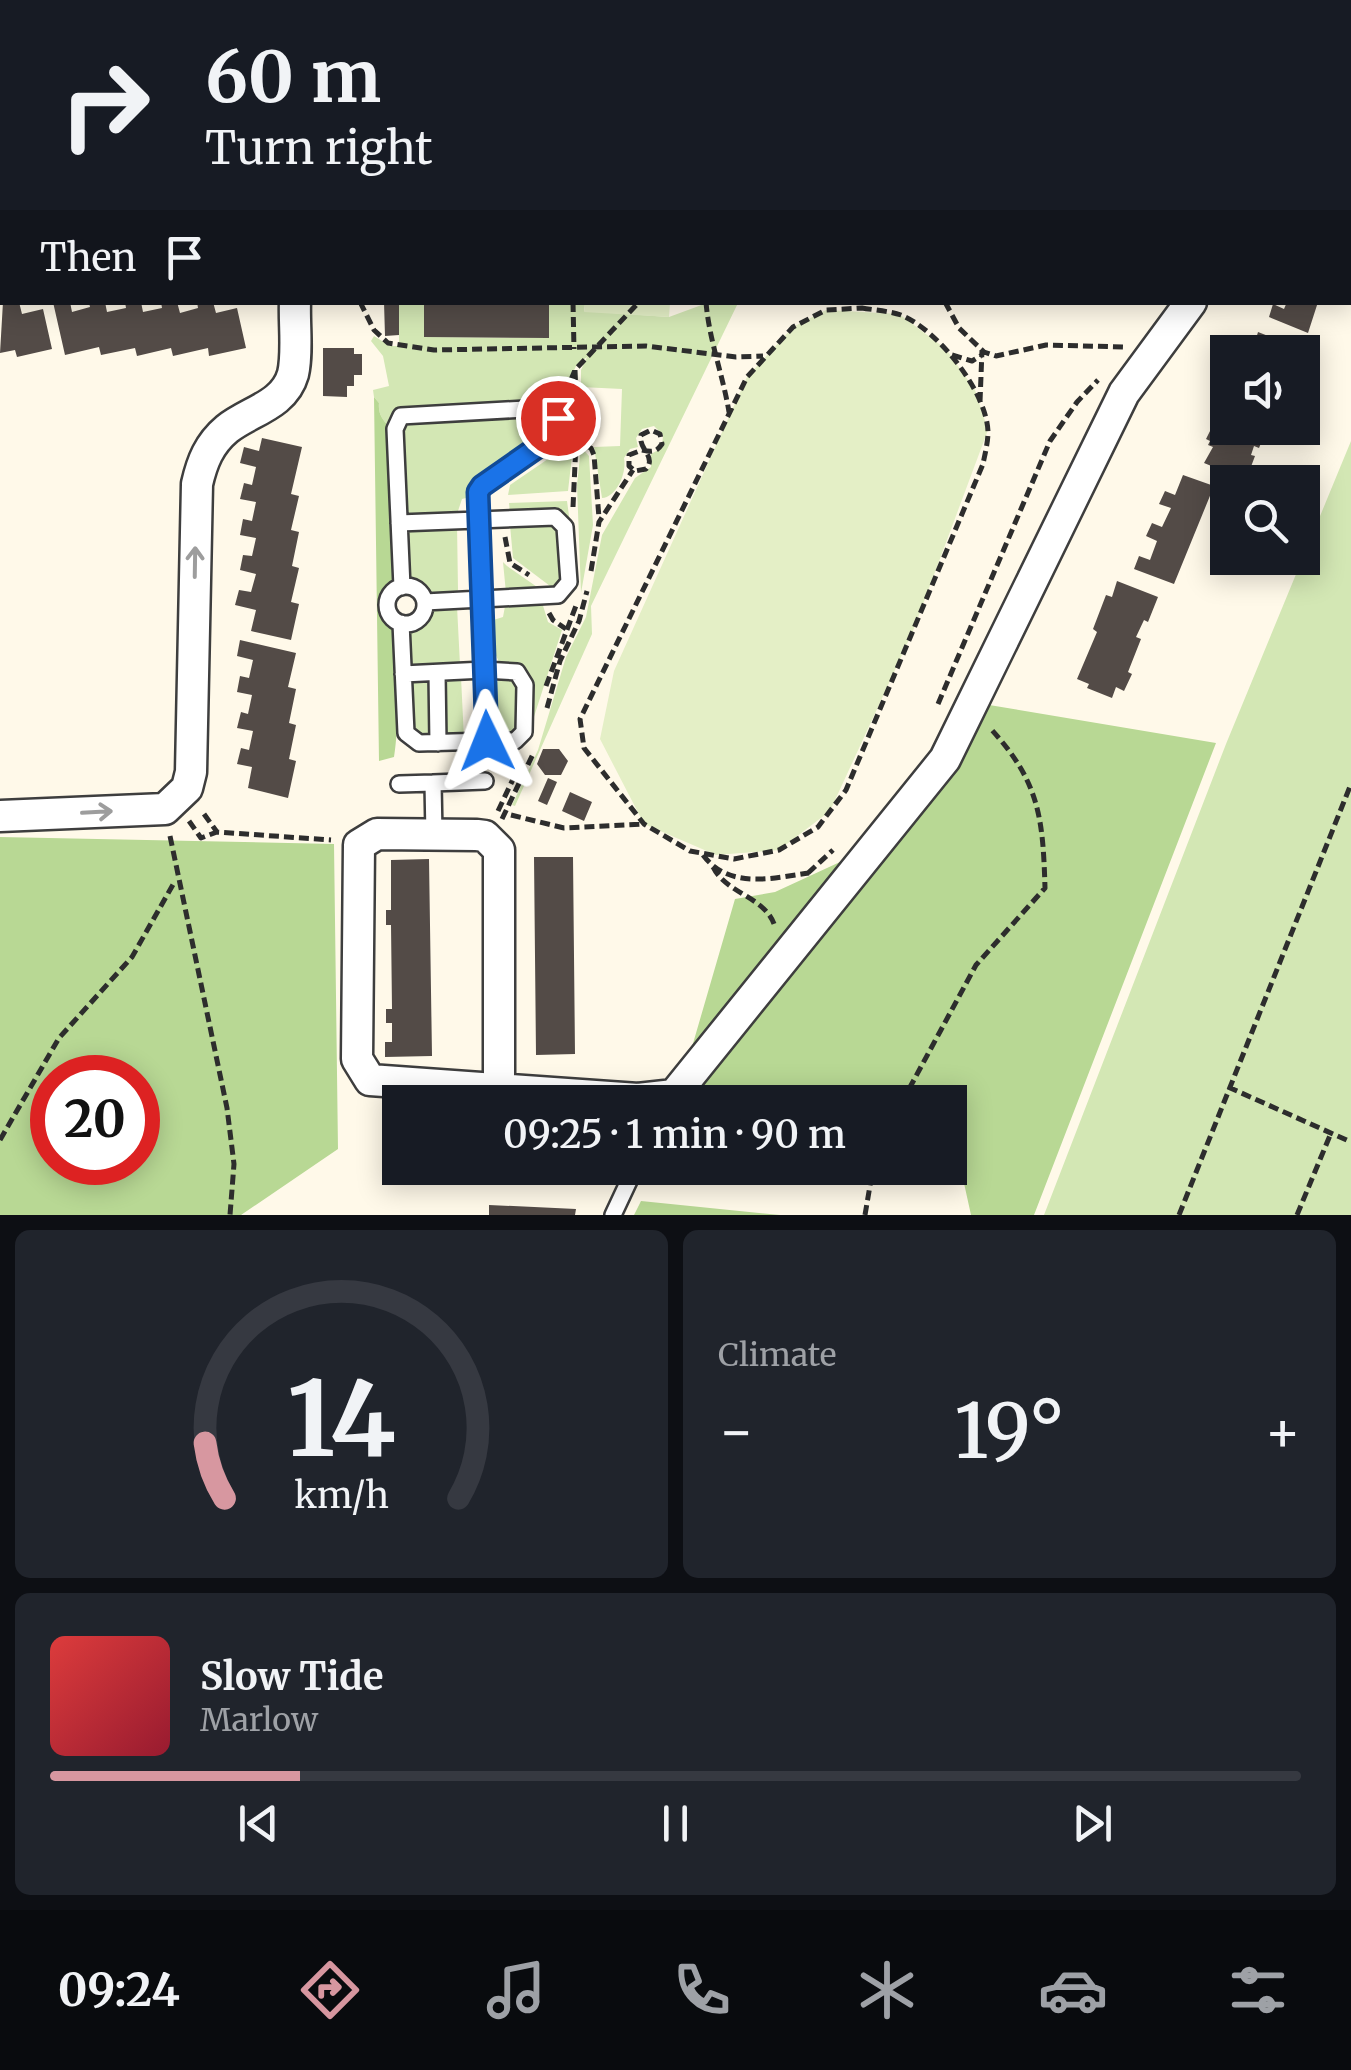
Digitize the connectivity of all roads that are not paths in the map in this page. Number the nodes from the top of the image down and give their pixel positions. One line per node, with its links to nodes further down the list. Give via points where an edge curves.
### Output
1 (295, 305): 17 (street, one-way to 1, via 170,805 187,788 197,484 212,444 288,384)
2 (1190, 305): 21 (street, via 1124,393 945,759)
3 (479, 519): 4 (lane); 4 (lane, via 482,486 560,428 552,411 401,416 395,429); 6 (lane); 6 (lane, via 560,520 569,582 558,595)
4 (399, 523): 5 (lane)
5 (402, 587): 7 (lane, via 419,592); 8 (lane, via 388,605)
6 (482, 599): 7 (lane); 9 (lane)
7 (424, 602): 8 (lane, via 418,619)
8 (401, 623): 11 (lane)
9 (484, 670): 10 (lane); 12 (lane); 12 (lane, via 516,672 525,685 520,738)
10 (437, 672): 11 (lane); 13 (lane)
11 (403, 674): 13 (lane, via 406,733 419,743)
12 (487, 741): 13 (lane)
13 (438, 742)
14 (486, 781): 15 (lane)
15 (432, 783): 16 (lane); 18 (lane)
16 (400, 784)
17 (0, 816)
18 (434, 835): 19 (street, via 377,834 359,845 357,1058 370,1080); 20 (street, via 486,836 498,850)
19 (442, 1085)
20 (499, 1085)
21 (682, 1085)
22 (627, 1185): 23 (lane)
23 (613, 1215)

